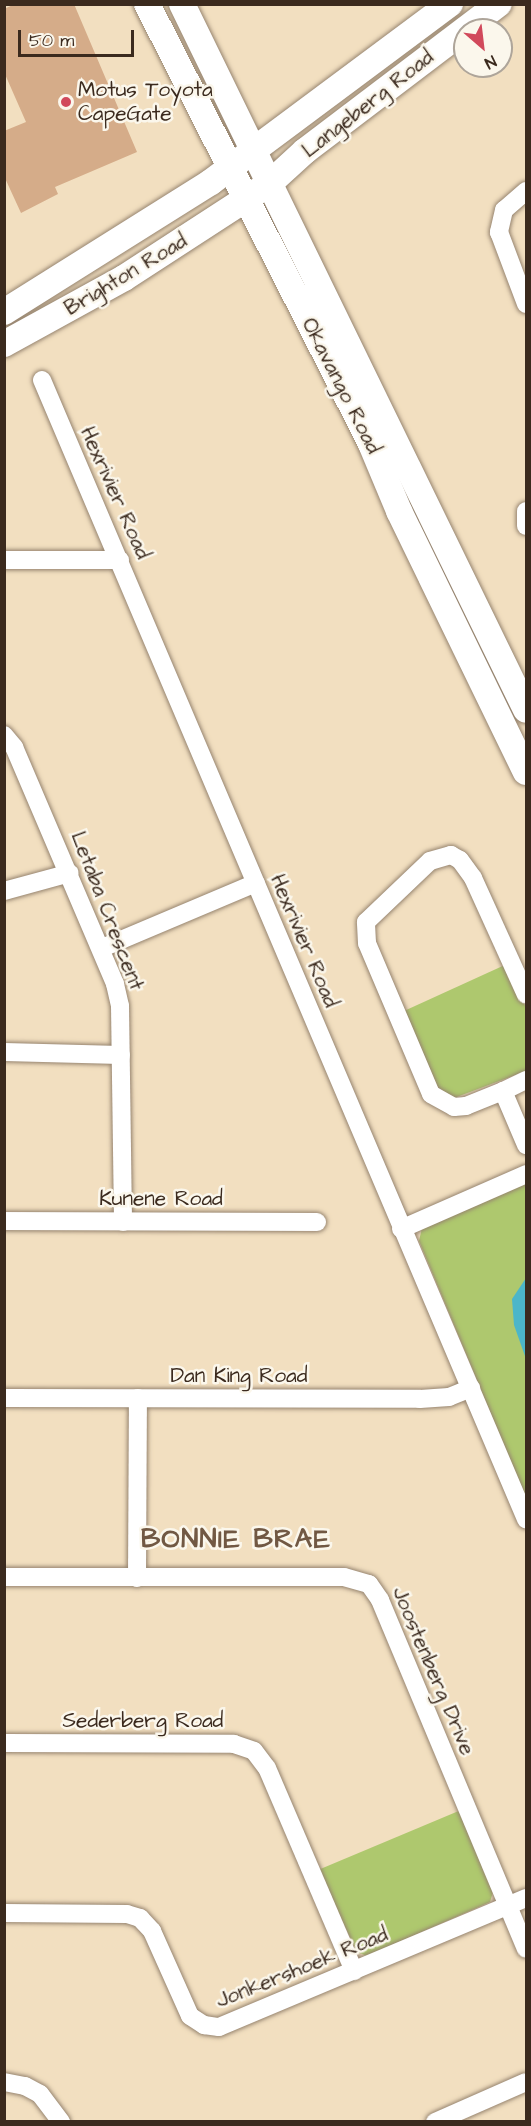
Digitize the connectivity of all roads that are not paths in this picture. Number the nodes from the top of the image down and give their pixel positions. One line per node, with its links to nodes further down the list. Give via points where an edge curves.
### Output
1 (147, 4): 6 (main road, Okavango Road)
2 (182, 4): 5 (main road, Okavango Road)
3 (450, 4): 5 (main road, Langeberg Road)
4 (499, 4): 7 (main road, Langeberg Road, via 305,151)
5 (255, 152): 6 (main road, Langeberg Road); 7 (main road, Okavango Road)
6 (230, 169): 9 (main road, Okavango Road); 11 (main road, Brighton Road, via 144,227)
7 (269, 184): 9 (main road, Langeberg Road); 18 (main road, Okavango Road)
8 (526, 191): 10 (street, via 504,210 499,232)
9 (245, 201): 12 (main road, Brighton Road, via 124,278); 20 (main road, Okavango Road, via 371,444 404,522)
10 (526, 304)
11 (4, 312)
12 (4, 344)
13 (42, 380): 17 (street, Hexrivier Road)
14 (526, 511): 15 (street)
15 (526, 526)
16 (4, 560): 17 (street)
17 (120, 560): 22 (street, Hexrivier Road)
18 (526, 710)
19 (4, 735): 21 (street, Letaba Crescent, via 15,747)
20 (526, 772)
21 (70, 873): 23 (street); 24 (street, Letaba Crescent)
22 (255, 883): 24 (street); 35 (street, Hexrivier Road)
23 (4, 891)
24 (102, 948): 27 (street, Letaba Crescent, via 120,1006)
25 (526, 995): 29 (street, via 473,878 460,860 451,855 430,861 366,922 367,943 431,1094 454,1107)
26 (4, 1052): 27 (street)
27 (121, 1054): 33 (street, Letaba Crescent)
28 (526, 1080): 29 (street)
29 (503, 1091): 30 (street)
30 (526, 1145)
31 (526, 1174): 35 (street)
32 (4, 1221): 33 (street, Kunene Road)
33 (123, 1222): 34 (street, Kunene Road)
34 (317, 1222)
35 (400, 1229): 36 (street, Hexrivier Road)
36 (471, 1388): 38 (street, Dan King Road, via 449,1397 420,1399); 39 (street, Hexrivier Road)
37 (4, 1398): 38 (street, Dan King Road)
38 (138, 1398): 41 (street)
39 (526, 1519)
40 (4, 1577): 41 (street, Joostenberg Drive)
41 (137, 1578): 44 (street, Joostenberg Drive, via 344,1577 369,1584 380,1600)
42 (4, 1743): 47 (street, Sederberg Road, via 234,1744 254,1751 267,1768)
43 (526, 1898): 44 (street, Jonkershoek Road)
44 (508, 1906): 46 (street, Joostenberg Drive); 47 (street, Jonkershoek Road)
45 (4, 1913): 47 (street, Jonkershoek Road, via 121,1913 140,1918 152,1931 186,2009 196,2021 211,2027 226,2026)
46 (526, 1949)
47 (354, 1971)
48 (4, 2082): 50 (street, via 40,2094)
49 (526, 2082): 51 (street)
50 (61, 2121)
51 (435, 2121)

